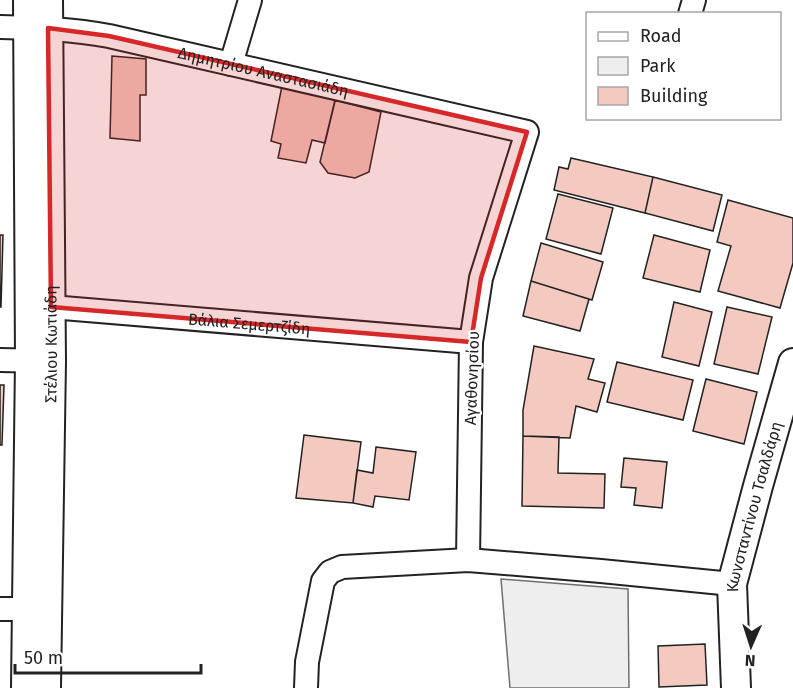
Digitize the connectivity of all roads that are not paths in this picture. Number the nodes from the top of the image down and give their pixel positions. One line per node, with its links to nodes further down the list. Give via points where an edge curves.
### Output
1 (48, 0): 3 (street, Στέλιου Κωτιάδη)
2 (250, 0): 5 (street)
3 (35, 18): 4 (street, Δημητρίου Αναστασιάδη); 5 (street, Δημητρίου Αναστασιάδη); 7 (street, Στέλιου Κωτιάδη)
4 (0, 27)
5 (231, 64): 6 (street, Δημητρίου Αναστασιάδη)
6 (527, 132): 8 (street, Αγαθονησίου, via 481,278)
7 (40, 307): 8 (street, Βάλια Σεμερτζίδη); 10 (street, Στέλιου Κωτιάδη)
8 (471, 342): 13 (street, Αγαθονησίου)
9 (0, 360): 10 (street)
10 (41, 360): 15 (street, Στέλιου Κωτιάδη); 17 (street, Στέλιου Κωτιάδη)
11 (793, 363): 12 (street, Κωνσταντίνου Τσαλδάρη)
12 (788, 395): 14 (street, Κωνσταντίνου Τσαλδάρη)
13 (468, 560): 14 (street); 18 (street, via 342,567 330,572 323,581 307,662)
14 (732, 584): 19 (street, Κωνσταντίνου Τσαλδάρη)
15 (13, 609): 16 (street, Στέλιου Κωτιάδη)
16 (26, 688)
17 (46, 688)
18 (306, 688)
19 (736, 688)

